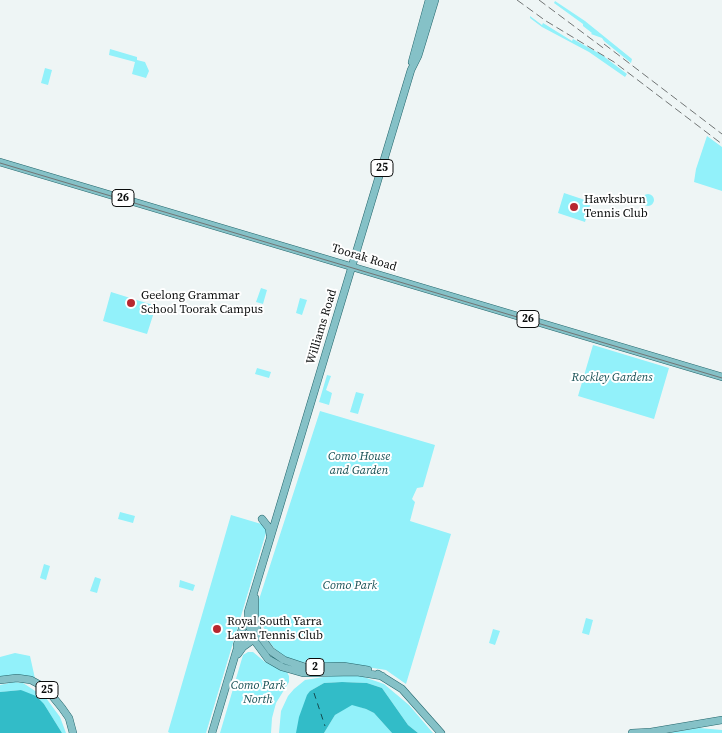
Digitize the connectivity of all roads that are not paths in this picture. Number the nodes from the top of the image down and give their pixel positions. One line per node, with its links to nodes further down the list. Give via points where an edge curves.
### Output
1 (429, 0): 3 (main road, Williams Road / 25)
2 (435, 0): 3 (main road, Williams Road / 25)
3 (428, 16): 5 (main road, Williams Road / 25)
4 (0, 162): 5 (main road, Toorak Road / 26)
5 (352, 266): 6 (main road, Toorak Road / 26); 8 (main road, Williams Road / 25)
6 (722, 377)
7 (262, 519): 8 (main road)
8 (271, 538): 9 (main road, Williams Road / 25)
9 (255, 590): 10 (main road, Williams Road / 25); 11 (main road, Williams Road / 25)
10 (248, 618): 11 (main road, Williams Road / 25); 13 (main road)
11 (255, 637): 12 (main road); 13 (main road, via 240,644); 14 (main road, 2); 16 (main road, 2, via 291,664 358,667)
12 (242, 648): 14 (main road, 2, via 252,647); 15 (main road)
13 (235, 652): 15 (main road)
14 (268, 659): 16 (main road, 2, via 297,672 357,672)
15 (233, 662): 20 (main road)
16 (382, 676): 21 (main road, 2, via 402,689)
17 (0, 680): 19 (main road, 25, via 31,680 42,686 69,718)
18 (722, 722): 22 (main road)
19 (73, 733)
20 (212, 733)
21 (441, 733)
22 (632, 733)

